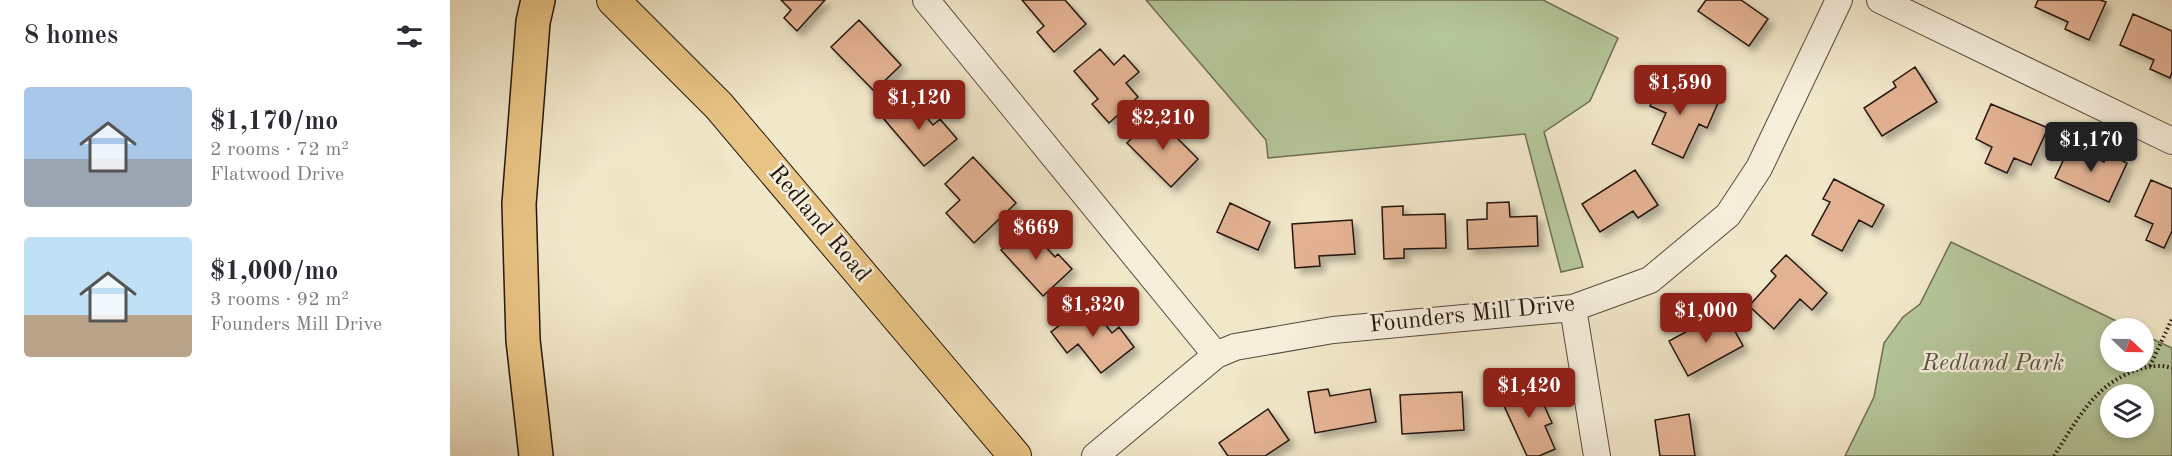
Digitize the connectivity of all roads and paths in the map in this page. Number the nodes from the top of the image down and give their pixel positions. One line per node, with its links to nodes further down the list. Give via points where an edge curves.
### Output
1 (538, 0): 14 (highway, via 519,204 524,340)
2 (613, 0): 15 (main road, Redland Road, via 719,106)
3 (926, 0): 9 (street)
4 (1839, 0): 7 (street, Founders Mill Drive, via 1759,168 1728,215 1650,280)
5 (1880, 0): 6 (street)
6 (2172, 141)
7 (1573, 308): 9 (street, Founders Mill Drive, via 1333,330 1234,347); 17 (street)
8 (2172, 319): 10 (path)
9 (1216, 355): 16 (street, Founders Mill Drive)
10 (2154, 357)
11 (2154, 366): 12 (path)
12 (2172, 368)
13 (2133, 372): 18 (path, via 2097,394)
14 (536, 456)
15 (1015, 456)
16 (1095, 456)
17 (1597, 456)
18 (2055, 456)

